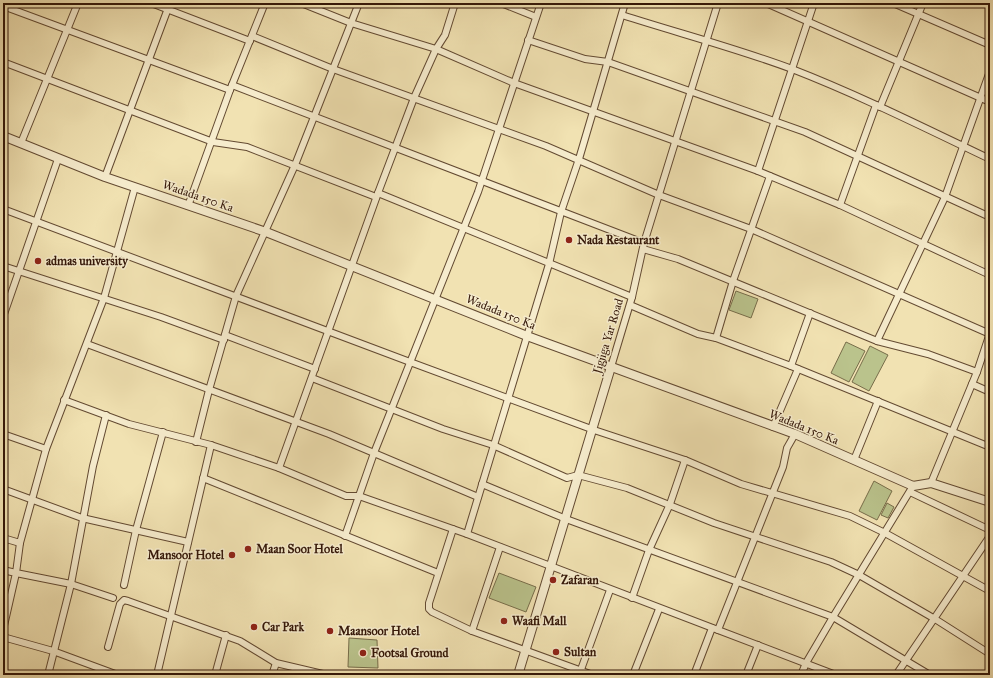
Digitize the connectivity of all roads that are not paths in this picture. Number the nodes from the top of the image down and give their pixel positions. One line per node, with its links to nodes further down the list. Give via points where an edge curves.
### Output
1 (78, 3): 23 (street)
2 (151, 3): 17 (street)
3 (265, 3): 24 (street)
4 (301, 3): 15 (street)
5 (359, 3): 22 (street)
6 (455, 3): 28 (street, via 445,35)
7 (501, 3): 20 (street)
8 (541, 3): 20 (street)
9 (625, 3): 19 (street)
10 (718, 3): 26 (street, Jigjiga Yar Road)
11 (766, 3): 21 (street)
12 (814, 3): 21 (street)
13 (893, 3): 18 (street)
14 (923, 3): 18 (street)
15 (309, 4): 22 (street)
16 (3, 6): 23 (street)
17 (168, 6): 24 (street); 29 (street)
18 (918, 14): 27 (street); 30 (street)
19 (622, 15): 26 (street); 32 (street)
20 (536, 17): 25 (street)
21 (807, 20): 30 (street); 34 (street)
22 (351, 23): 28 (street); 33 (street)
23 (68, 29): 29 (street); 36 (street)
24 (251, 39): 33 (street); 38 (street)
25 (528, 40): 32 (street, via 585,59); 37 (street)
26 (706, 42): 34 (street); 39 (street, Jigjiga Yar Road)
27 (990, 45)
28 (436, 49): 37 (street); 40 (street)
29 (148, 60): 38 (street); 44 (street)
30 (898, 61): 41 (street); 43 (street)
31 (3, 62): 36 (street)
32 (608, 62): 39 (street); 45 (street)
33 (333, 69): 40 (street); 46 (street)
34 (792, 69): 43 (street); 47 (street)
35 (990, 71): 41 (street)
36 (48, 80): 44 (street); 52 (street)
37 (514, 82): 45 (street); 48 (street)
38 (231, 88): 46 (street); 51 (street)
39 (692, 91): 47 (street); 50 (street, Jigjiga Yar Road)
40 (414, 98): 48 (street); 54 (street)
41 (981, 98): 42 (street); 53 (street)
42 (990, 102)
43 (878, 106): 53 (street); 55 (street)
44 (129, 111): 51 (street); 61 (street)
45 (593, 111): 50 (street); 57 (street)
46 (315, 116): 54 (street); 59 (street)
47 (775, 121): 55 (street); 60 (street)
48 (500, 129): 57 (street); 63 (street)
49 (3, 136): 52 (street, Wadada 150 Ka)
50 (676, 140): 60 (street); 65 (street, Jigjiga Yar Road)
51 (213, 142): 59 (street, via 247,147); 69 (street)
52 (21, 143): 56 (street, Wadada 150 Ka)
53 (963, 146): 58 (street); 67 (street)
54 (396, 147): 63 (street); 66 (street)
55 (859, 157): 67 (street); 68 (street)
56 (58, 158): 61 (street, Wadada 150 Ka); 73 (street)
57 (579, 159): 65 (street); 71 (street)
58 (990, 159)
59 (295, 165): 66 (street); 76 (street)
60 (758, 171): 62 (street)
61 (105, 176): 64 (street, Wadada 150 Ka)
62 (770, 176): 68 (street); 75 (street)
63 (482, 180): 71 (street); 74 (street)
64 (135, 187): 69 (street, Wadada 150 Ka); 79 (street)
65 (660, 194): 75 (street); 78 (street, Jigjiga Yar Road)
66 (377, 195): 74 (street); 82 (street)
67 (945, 197): 72 (street); 77 (street)
68 (840, 205): 77 (street)
69 (188, 206): 76 (street, Wadada 150 Ka)
70 (3, 209): 73 (street)
71 (562, 212): 78 (street); 80 (street)
72 (990, 217)
73 (36, 221): 79 (street); 83 (street)
74 (464, 228): 80 (street); 90 (street)
75 (751, 229): 85 (street); 86 (street)
76 (266, 232): 82 (street, Wadada 150 Ka); 87 (street)
77 (923, 245): 84 (street); 86 (street)
78 (644, 246): 85 (street); 88 (street, Jigjiga Yar Road)
79 (116, 250): 87 (street); 89 (street)
80 (549, 264): 88 (street); 96 (street)
81 (3, 266): 83 (street)
82 (351, 268): 90 (street, Wadada 150 Ka); 94 (street)
83 (18, 272): 89 (street); 93 (street)
84 (990, 275)
85 (733, 281): 92 (street); 98 (street)
86 (899, 294): 95 (street); 99 (street)
87 (236, 296): 94 (street); 97 (street)
88 (632, 297): 91 (street, Jigjiga Yar Road)
89 (104, 298): 97 (street); 100 (street)
90 (434, 298): 96 (street, Wadada 150 Ka); 101 (street)
91 (630, 305): 98 (street, via 698,334); 103 (street, Jigjiga Yar Road)
92 (810, 313): 99 (street); 102 (street)
93 (3, 317)
94 (329, 331): 101 (street); 104 (street)
95 (990, 334): 106 (street)
96 (527, 336): 103 (street, Wadada 150 Ka); 111 (street)
97 (224, 338): 104 (street); 109 (street)
98 (716, 338): 102 (street)
99 (877, 341): 106 (street, via 928,354)
100 (87, 344): 109 (street); 112 (street)
101 (410, 362): 111 (street); 114 (street)
102 (791, 366): 105 (street)
103 (611, 367): 117 (street, Wadada 150 Ka); 118 (street, Jigjiga Yar Road)
104 (315, 369): 107 (street)
105 (798, 369): 113 (street); 117 (street)
106 (977, 372): 108 (street)
107 (312, 378): 114 (street); 116 (street)
108 (972, 384): 110 (street); 120 (street)
109 (209, 390): 116 (street); 123 (street)
110 (990, 392)
111 (508, 397): 118 (street); 125 (street)
112 (64, 400): 115 (street); 127 (street)
113 (878, 401): 120 (street); 130 (street)
114 (392, 409): 125 (street); 128 (street)
115 (106, 415): 119 (street, via 129,424); 144 (street)
116 (295, 422): 128 (street); 131 (street)
117 (773, 427): 122 (street, Wadada 150 Ka)
118 (594, 430): 129 (street); 132 (street, Jigjiga Yar Road)
119 (164, 432): 123 (street); 147 (street)
120 (954, 432): 126 (street); 134 (street)
121 (3, 434): 127 (street)
122 (794, 434): 130 (street, Wadada 150 Ka); 138 (street)
123 (196, 442): 124 (street)
124 (211, 445): 131 (street); 133 (street)
125 (493, 445): 132 (street, via 567,478); 135 (street)
126 (990, 447)
127 (46, 449): 141 (street)
128 (374, 453): 139 (street); 140 (street)
129 (685, 460): 138 (street, via 714,474); 143 (street)
130 (854, 460): 137 (street, Wadada 150 Ka)
131 (279, 468): 139 (street, via 331,491 346,496)
132 (578, 475): 143 (street, via 627,488); 145 (street, Jigjiga Yar Road)
133 (203, 478): 151 (street); 156 (street)
134 (932, 483): 137 (street); 142 (street)
135 (482, 484): 140 (street); 145 (street)
136 (3, 489): 141 (street)
137 (911, 489): 148 (street); 149 (street)
138 (771, 493): 149 (street, via 850,516); 153 (street)
139 (358, 496): 146 (street); 151 (street)
140 (478, 497): 150 (street)
141 (32, 500): 144 (street); 155 (street)
142 (990, 502)
143 (670, 504): 153 (street); 158 (street)
144 (82, 518): 147 (street); 166 (street)
145 (566, 518): 158 (street); 159 (street, Jigjiga Yar Road)
146 (453, 529): 150 (street); 162 (street)
147 (136, 530): 156 (street); 167 (street)
148 (990, 530)
149 (885, 533): 163 (street); 164 (street)
150 (467, 534): 157 (street)
151 (344, 536): 162 (street)
152 (990, 536): 164 (street)
153 (755, 537): 163 (street, via 831,562); 165 (street)
154 (3, 538): 155 (street)
155 (20, 542): 161 (street)
156 (188, 542): 174 (street)
157 (500, 548): 159 (street); 179 (street)
158 (649, 550): 165 (street); 171 (street)
159 (551, 567): 168 (street); 184 (street, Jigjiga Yar Road)
160 (3, 570): 161 (street)
161 (16, 573): 166 (street); 173 (street)
162 (438, 574): 179 (street, via 429,609)
163 (859, 575): 175 (street); 176 (street)
164 (964, 576): 169 (street); 176 (street)
165 (737, 582): 175 (street); 177 (street)
166 (71, 584): 170 (street); 185 (street)
167 (124, 585)
168 (610, 590): 171 (street); 191 (street)
169 (990, 592)
170 (113, 598)
171 (632, 598): 172 (street)
172 (659, 609): 177 (street); 200 (street)
173 (5, 612): 178 (street)
174 (172, 616): 180 (street); 183 (street, via 128,601 122,602); 194 (street)
175 (832, 617): 187 (street); 189 (street)
176 (935, 619): 186 (street); 187 (street)
177 (715, 629): 182 (street); 201 (street)
178 (3, 630)
179 (472, 631): 184 (street)
180 (226, 635): 188 (street, via 249,645); 195 (street)
181 (3, 637): 185 (street)
182 (758, 645): 189 (street); 202 (street)
183 (108, 647)
184 (525, 650): 191 (street); 198 (street, Jigjiga Yar Road)
185 (53, 651): 190 (street); 192 (street)
186 (990, 654)
187 (906, 660): 205 (street); 206 (street)
188 (276, 663): 196 (street); 197 (street)
189 (806, 663): 203 (street); 204 (street)
190 (103, 672): 193 (street)
191 (580, 672): 199 (street)
192 (48, 675)
193 (118, 675)
194 (157, 675)
195 (215, 675)
196 (272, 675)
197 (327, 675)
198 (518, 675)
199 (594, 675)
200 (633, 675)
201 (694, 675)
202 (746, 675)
203 (801, 675)
204 (836, 675)
205 (896, 675)
206 (930, 675)

